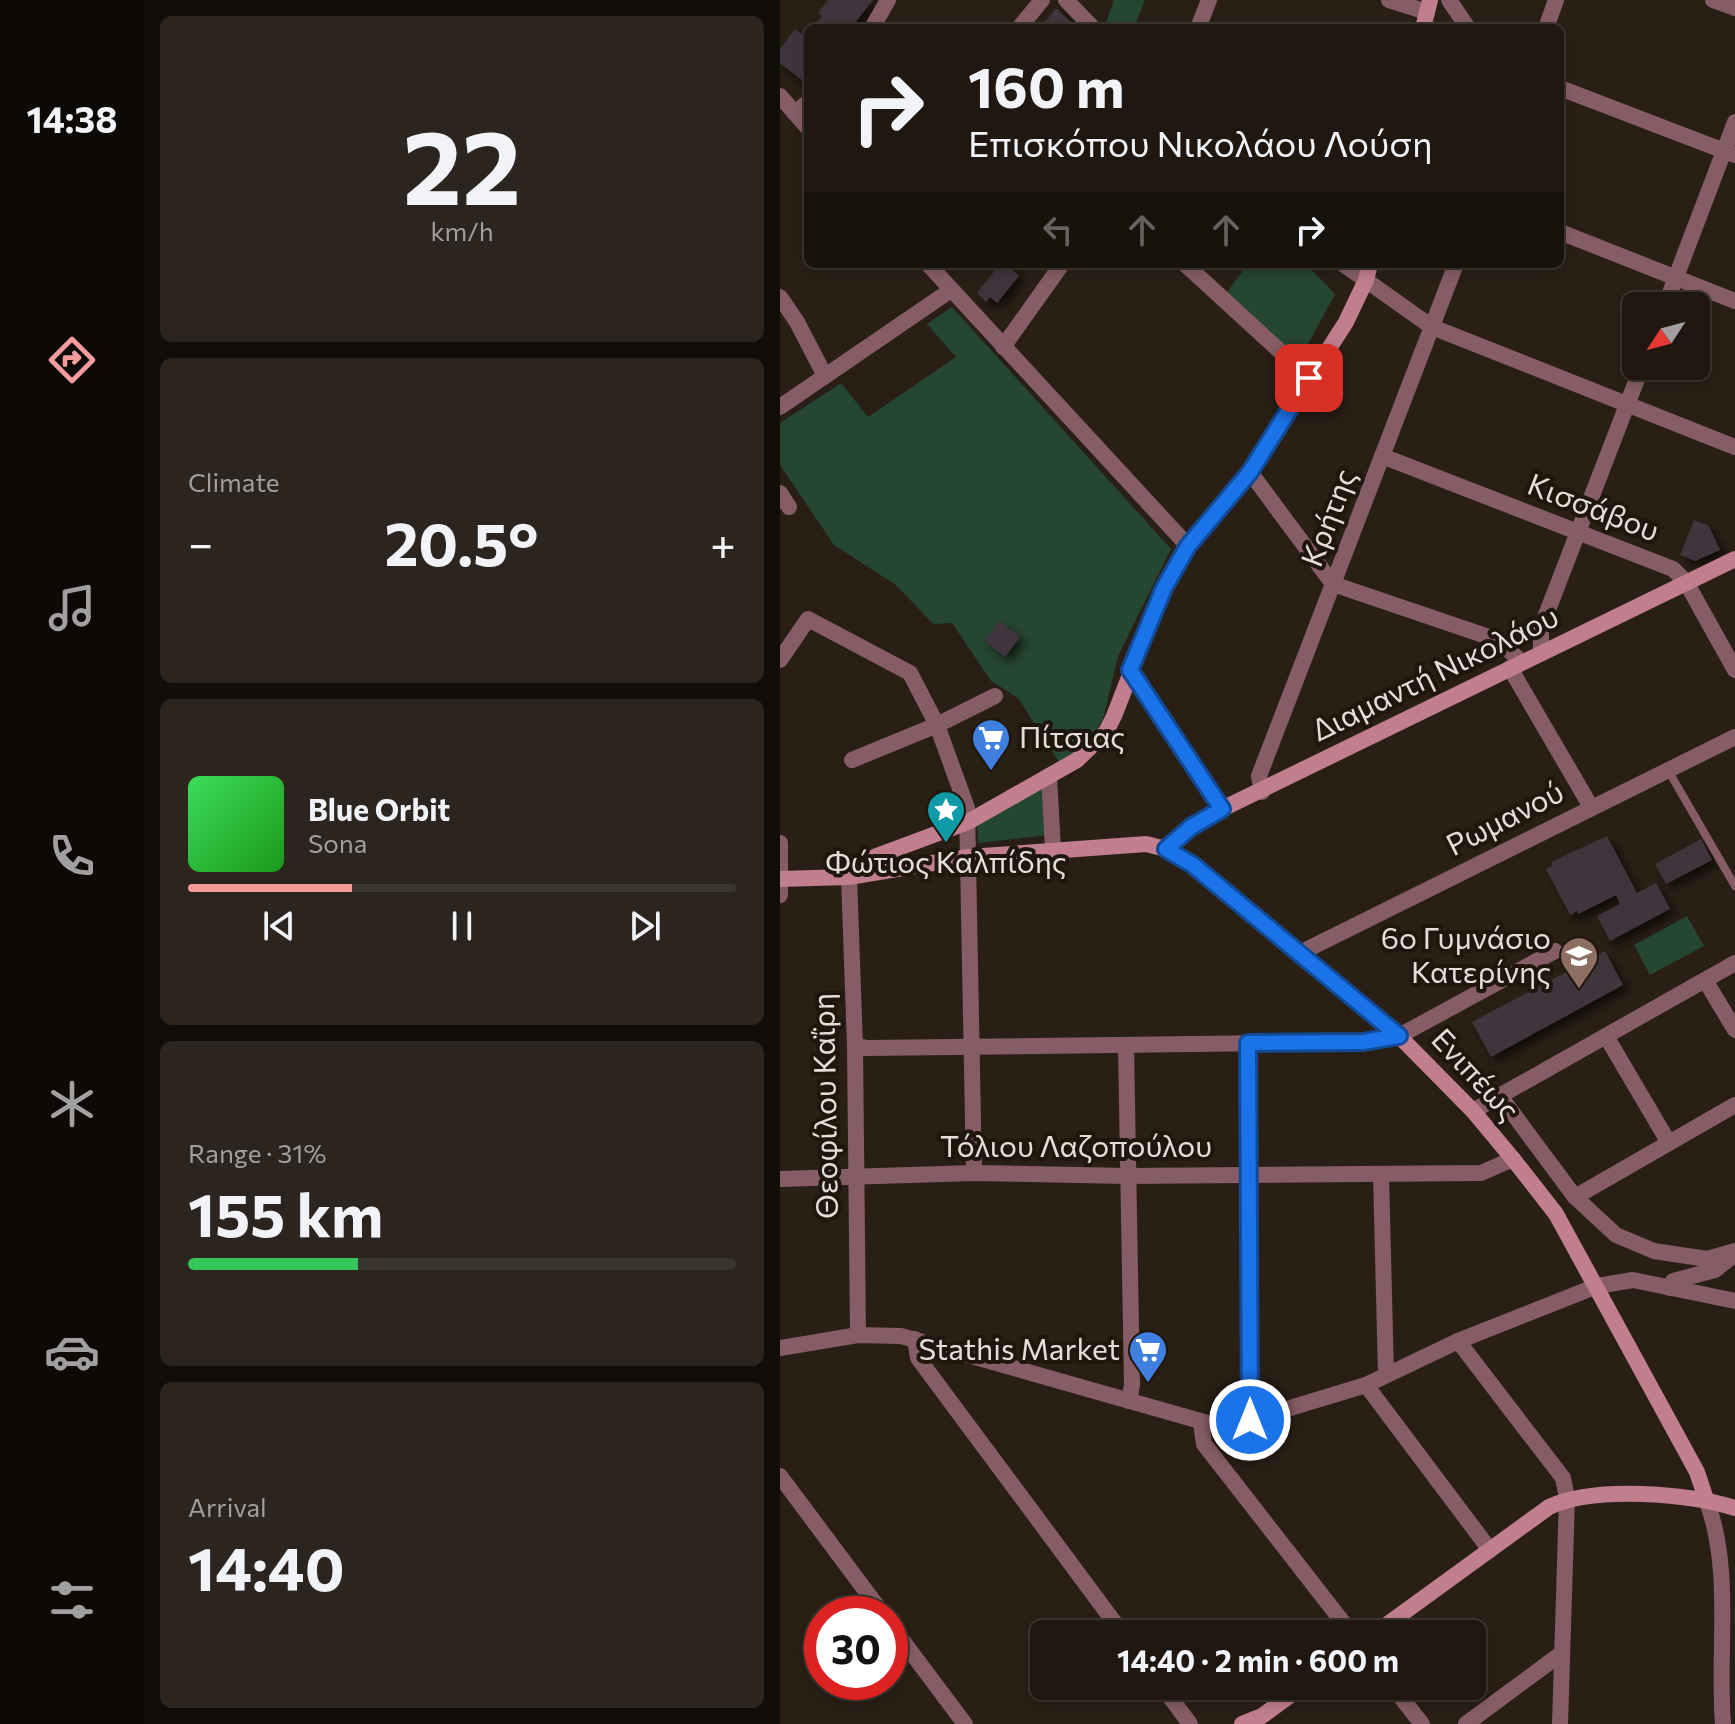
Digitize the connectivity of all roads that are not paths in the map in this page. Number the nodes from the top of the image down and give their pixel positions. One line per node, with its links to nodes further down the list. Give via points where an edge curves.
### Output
1 (888, 0): 11 (street)
2 (1042, 0): 12 (street)
3 (1066, 0): 13 (street)
4 (1209, 0): 14 (street)
5 (1389, 0): 10 (street)
6 (1449, 0): 15 (street)
7 (1556, 0): 16 (street)
8 (1713, 0): 9 (street)
9 (1735, 8)
10 (1427, 13)
11 (874, 24)
12 (1022, 24)
13 (1089, 24)
14 (1200, 24)
15 (1465, 24)
16 (1547, 24)
17 (1564, 90): 21 (street)
18 (780, 96): 19 (street)
19 (802, 108)
20 (1735, 122): 21 (street)
21 (1729, 153): 28 (street)
22 (1564, 234): 28 (street)
23 (932, 268): 29 (street)
24 (1059, 268): 34 (street)
25 (1189, 268): 36 (street)
26 (1454, 268): 33 (street, Κρήτης)
27 (1368, 272): 33 (street); 36 (street, via 1346,322)
28 (1676, 277): 30 (street); 32 (street)
29 (951, 290): 34 (street); 35 (street)
30 (1670, 292)
31 (780, 297): 35 (street)
32 (1735, 301)
33 (1432, 327): 38 (street); 41 (street, Κρήτης)
34 (1003, 347): 44 (street)
35 (825, 376): 39 (street)
36 (1309, 378): 42 (street)
37 (1637, 380): 38 (street)
38 (1628, 405): 40 (street); 43 (street)
39 (780, 407)
40 (1735, 447)
41 (1382, 456): 43 (street, Κισσάβου); 47 (street, Κρήτης)
42 (1250, 472): 44 (street); 47 (street)
43 (1579, 533): 46 (street, Κισσάβου, via 1673,569); 48 (street, via 1541,628)
44 (1188, 546): 51 (street)
45 (1735, 559): 46 (street, Διαμαντή Νικολάου)
46 (1686, 582): 48 (street, Διαμαντή Νικολάου); 52 (street, Κισσάβου)
47 (1333, 584): 50 (street, via 1489,637 1504,645); 59 (street, Κρήτης, via 1259,776)
48 (1541, 653): 50 (street, Διαμαντή Νικολάου)
49 (780, 660): 54 (street, via 808,619 910,673)
50 (1515, 665): 59 (street, Διαμαντή Νικολάου); 60 (street)
51 (1130, 670): 58 (street, via 1106,732 1077,760); 61 (street)
52 (1735, 670)
53 (995, 696): 54 (street)
54 (937, 725): 56 (street); 62 (street)
55 (1735, 737): 57 (street, Ρωμανού)
56 (852, 760)
57 (1668, 770): 60 (street, Ρωμανού); 68 (lane)
58 (1049, 776): 62 (street); 65 (street)
59 (1262, 792): 61 (street, Διαμαντή Νικολάου)
60 (1591, 807): 75 (street, Ρωμανού)
61 (1222, 809): 64 (street, Διαμαντή Νικολάου)
62 (968, 822): 66 (street); 71 (street)
63 (780, 843): 70 (street)
64 (1166, 849): 65 (street, Ενιπέως, via 1146,844); 75 (street, Ενιπέως)
65 (1053, 850): 66 (street, Ενιπέως)
66 (969, 857): 69 (street, Ενιπέως); 84 (street)
67 (1735, 865): 68 (lane)
68 (1726, 870): 72 (lane)
69 (849, 877): 71 (street, Ενιπέως); 83 (street, Θεοφίλου Καΐρη)
70 (780, 879): 71 (street, Ενιπέως); 73 (street)
71 (815, 879)
72 (1735, 886)
73 (780, 895)
74 (1555, 951): 79 (street)
75 (1300, 953): 79 (street, Ενιπέως)
76 (1735, 963): 77 (street)
77 (1705, 980): 78 (street); 80 (street)
78 (1735, 1030)
79 (1399, 1036): 81 (street, via 1363,1042); 87 (street, Ενιπέως)
80 (1606, 1036): 85 (street); 88 (street)
81 (1248, 1043): 82 (street); 93 (street)
82 (1126, 1045): 84 (street); 94 (street)
83 (855, 1046): 84 (street); 92 (street, Θεοφίλου Καΐρη)
84 (972, 1047): 90 (street)
85 (1500, 1096): 87 (street); 96 (street)
86 (1735, 1105): 88 (street)
87 (1473, 1111): 89 (street, Ενιπέως)
88 (1669, 1143): 96 (street)
89 (1513, 1159): 91 (street, Τόλιου Λαζοπούλου, via 1481,1173); 98 (street, Ενιπέως, via 1556,1214)
90 (974, 1173): 92 (street, Τόλιου Λαζοπούλου); 94 (street, Τόλιου Λαζοπούλου)
91 (1381, 1174): 93 (street, Τόλιου Λαζοπούλου); 105 (street)
92 (855, 1175): 95 (street, Τόλιου Λαζοπούλου); 101 (street, Θεοφίλου Καΐρη)
93 (1248, 1175): 94 (street, Τόλιου Λαζοπούλου); 108 (street)
94 (1128, 1176): 107 (street)
95 (780, 1179)
96 (1575, 1197): 97 (street, via 1616,1235 1654,1251 1707,1259)
97 (1735, 1252): 99 (street, via 1715,1270 1673,1281)
98 (1597, 1286): 99 (street, via 1633,1280); 103 (street); 112 (street, Ενιπέως, via 1697,1472)
99 (1670, 1288): 100 (street)
100 (1735, 1301)
101 (858, 1335): 102 (street); 104 (street)
102 (915, 1339): 107 (street); 116 (street, via 918,1358)
103 (1458, 1341): 105 (street); 111 (street, via 1563,1478)
104 (780, 1348)
105 (1386, 1375): 106 (street)
106 (1366, 1385): 108 (street); 114 (street)
107 (1129, 1401): 109 (street)
108 (1250, 1420): 109 (street, via 1218,1426)
109 (1201, 1423): 117 (street, via 1204,1444)
110 (780, 1476): 115 (street)
111 (1567, 1498): 112 (street, via 1605,1494); 114 (street); 120 (street)
112 (1706, 1499): 113 (street); 131 (street, via 1722,1575)
113 (1735, 1508)
114 (1490, 1550): 118 (street)
115 (870, 1596)
116 (1113, 1620)
117 (1341, 1620)
118 (1393, 1620)
119 (908, 1648): 125 (street)
120 (1562, 1653): 129 (street); 130 (street)
121 (1172, 1700): 126 (street)
122 (1287, 1700): 124 (street)
123 (1403, 1700): 128 (street)
124 (1263, 1720): 127 (street)
125 (965, 1724)
126 (1190, 1724)
127 (1242, 1724)
128 (1422, 1724)
129 (1466, 1724)
130 (1560, 1724)
131 (1723, 1724)

